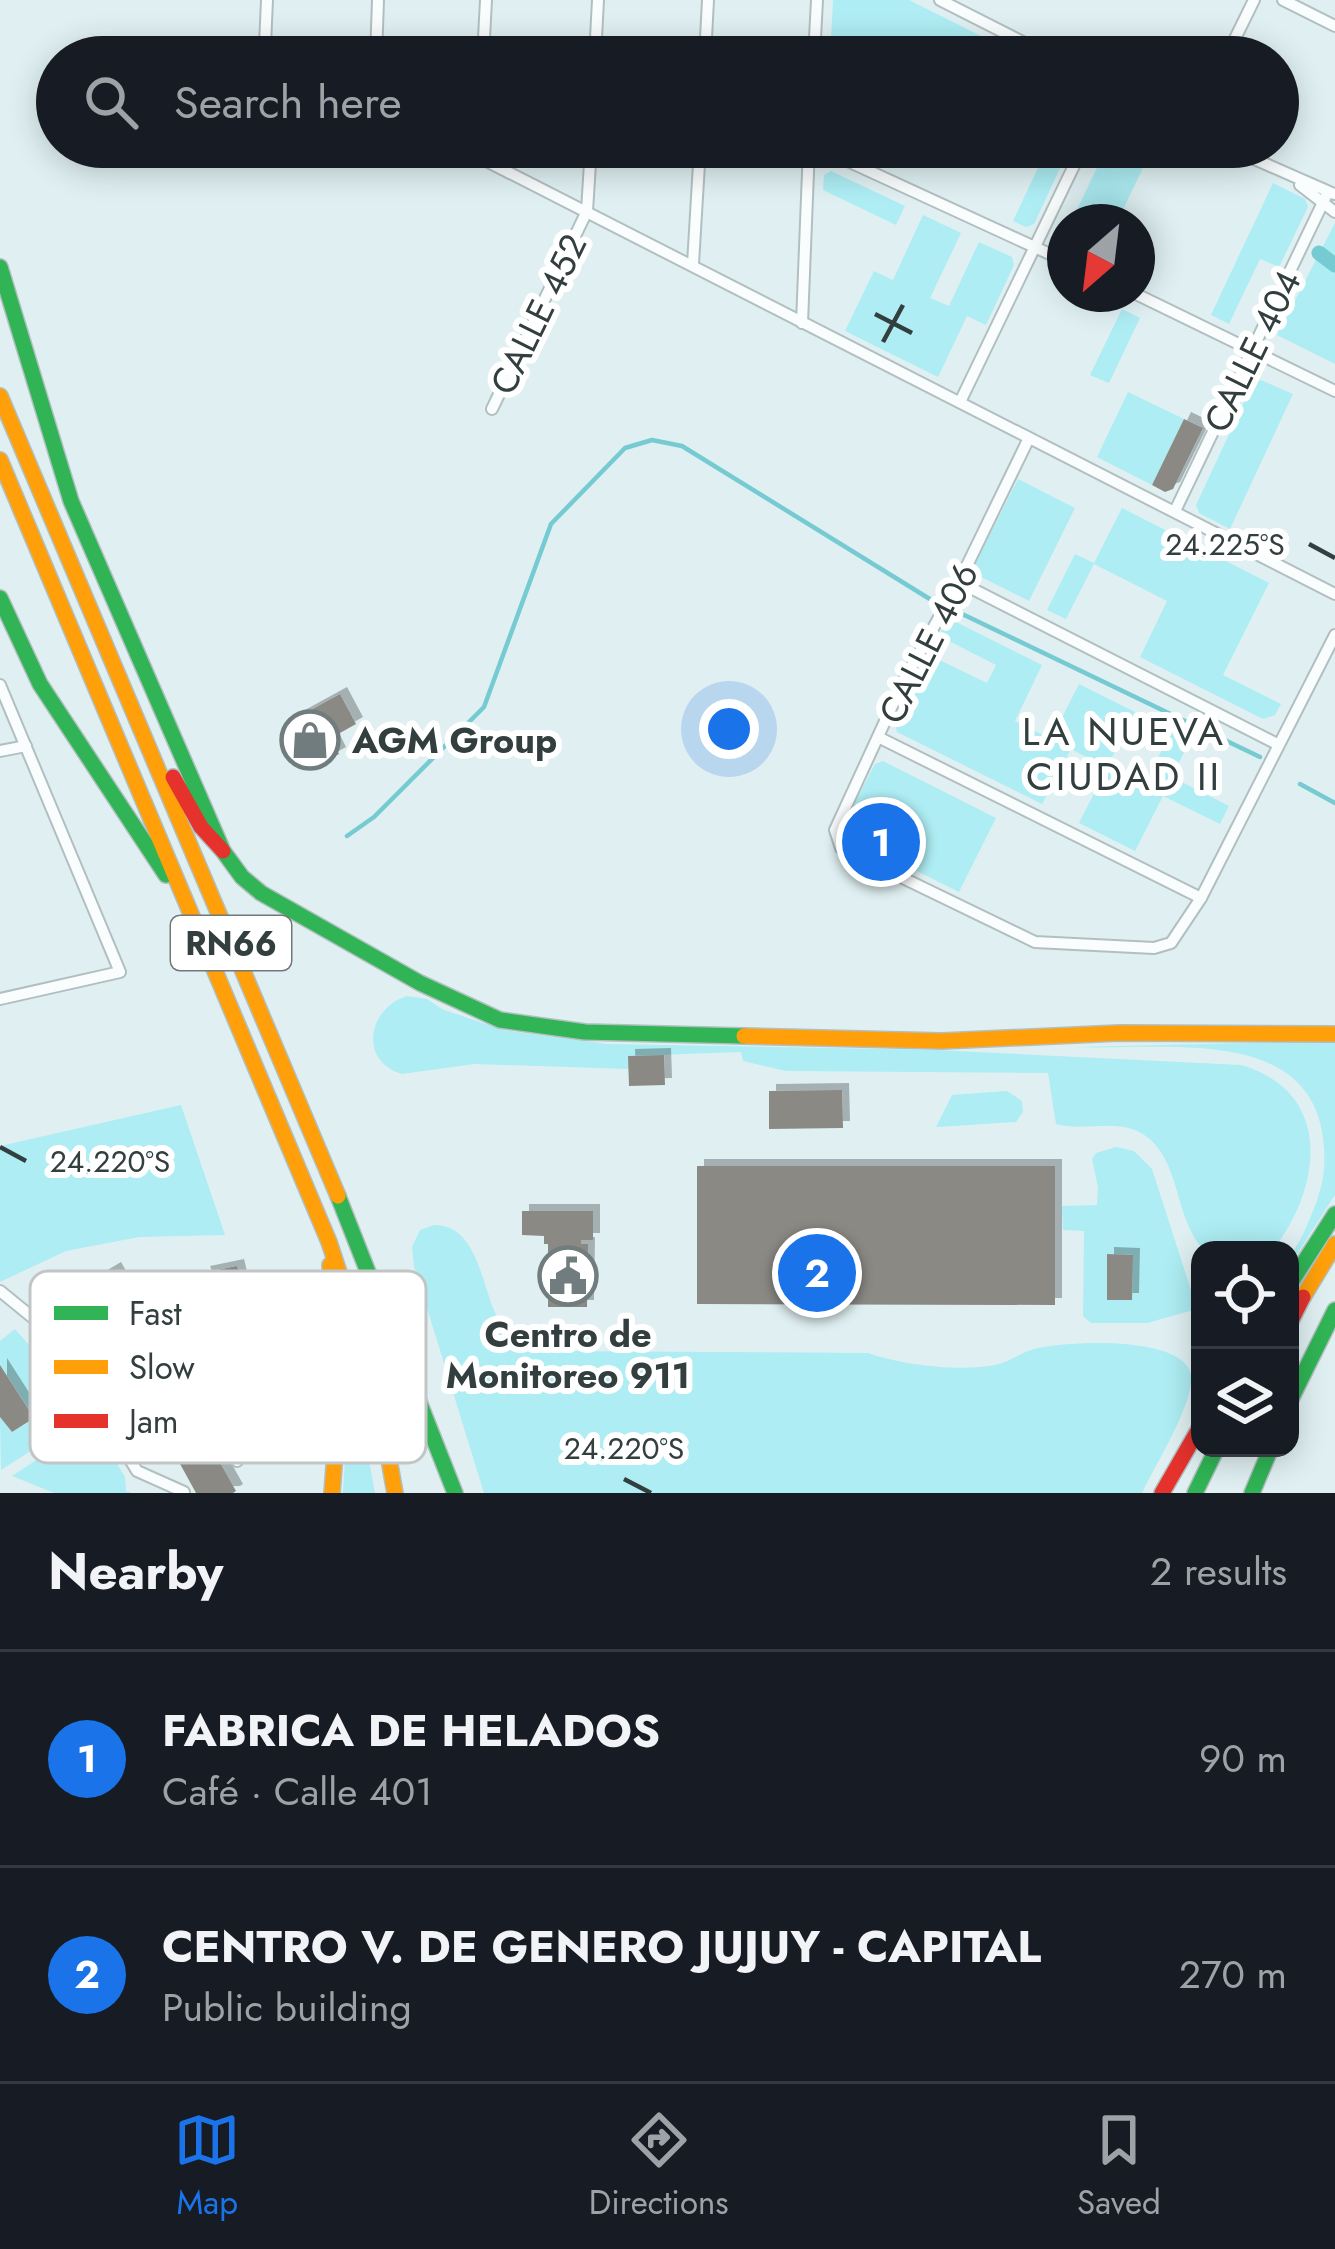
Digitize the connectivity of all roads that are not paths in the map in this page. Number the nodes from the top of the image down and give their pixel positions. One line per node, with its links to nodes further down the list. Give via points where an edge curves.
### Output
1 (266, 0): 11 (street)
2 (378, 0): 12 (street)
3 (486, 0): 13 (street)
4 (598, 0): 14 (street)
5 (708, 0): 15 (street)
6 (817, 0): 16 (street)
7 (940, 0): 17 (street)
8 (1254, 0): 18 (street)
9 (1283, 0): 10 (street)
10 (1335, 26)
11 (270, 36)
12 (377, 36)
13 (484, 36)
14 (596, 36)
15 (706, 36)
16 (815, 36)
17 (1011, 36)
18 (1236, 36)
19 (508, 168): 29 (street)
20 (589, 168): 29 (street, CALLE 452)
21 (699, 168): 33 (street)
22 (812, 168): 36 (street)
23 (860, 168): 31 (street)
24 (1073, 168): 31 (street)
25 (1270, 168): 26 (street)
26 (1293, 179): 27 (street); 28 (street)
27 (1332, 193): 28 (street, CALLE 404)
28 (1322, 206): 30 (street); 37 (street, CALLE 404)
29 (587, 212): 33 (street); 41 (street, CALLE 452)
30 (1335, 212)
31 (1035, 247): 32 (street); 40 (street)
32 (1047, 253)
33 (693, 264): 36 (street)
34 (0, 268): 55 (main road, via 71,501)
35 (1155, 303): 37 (street)
36 (802, 323): 40 (street)
37 (1252, 348): 38 (street); 44 (street, CALLE 404)
38 (1335, 391)
39 (0, 396): 50 (main road, RN66)
40 (960, 402): 42 (street)
41 (493, 409)
42 (1029, 438): 44 (street); 45 (street, CALLE 406)
43 (0, 460): 57 (main road, RN66)
44 (1175, 511): 46 (street)
45 (959, 582): 51 (street, CALLE 406); 52 (street)
46 (1335, 594)
47 (0, 598): 57 (main road, via 40,684)
48 (1335, 634): 52 (street)
49 (0, 685): 53 (street)
50 (131, 712): 55 (main road); 66 (main road, RN66)
51 (880, 738): 56 (street); 56 (street, CALLE 406, via 835,830 841,848 1035,942 1171,944)
52 (1277, 744): 56 (street)
53 (26, 746): 54 (street); 58 (street, via 120,972)
54 (0, 751)
55 (223, 851): 59 (main road, via 261,893 310,923 476,1011 532,1027 942,1041)
56 (1201, 898)
57 (193, 916): 62 (main road, RN66)
58 (0, 999)
59 (1335, 1034)
60 (1335, 1214): 63 (main road)
61 (1335, 1244): 68 (main road)
62 (330, 1247): 64 (main road); 65 (main road, RN66)
63 (1299, 1270)
64 (331, 1271)
65 (338, 1271)
66 (368, 1271)
67 (0, 1292): 70 (street)
68 (1299, 1304)
69 (1335, 1310): 71 (main road)
70 (30, 1316)
71 (1299, 1383)
72 (426, 1419): 83 (main road, RN66)
73 (1191, 1442): 84 (main road)
74 (1213, 1457): 85 (main road)
75 (1223, 1457): 86 (main road)
76 (1267, 1457): 87 (main road)
77 (132, 1463): 80 (street)
78 (334, 1463): 81 (main road)
79 (390, 1463): 82 (main road, RN66)
80 (184, 1492)
81 (332, 1493)
82 (395, 1493)
83 (455, 1493)
84 (1162, 1493)
85 (1196, 1493)
86 (1206, 1493)
87 (1252, 1493)

